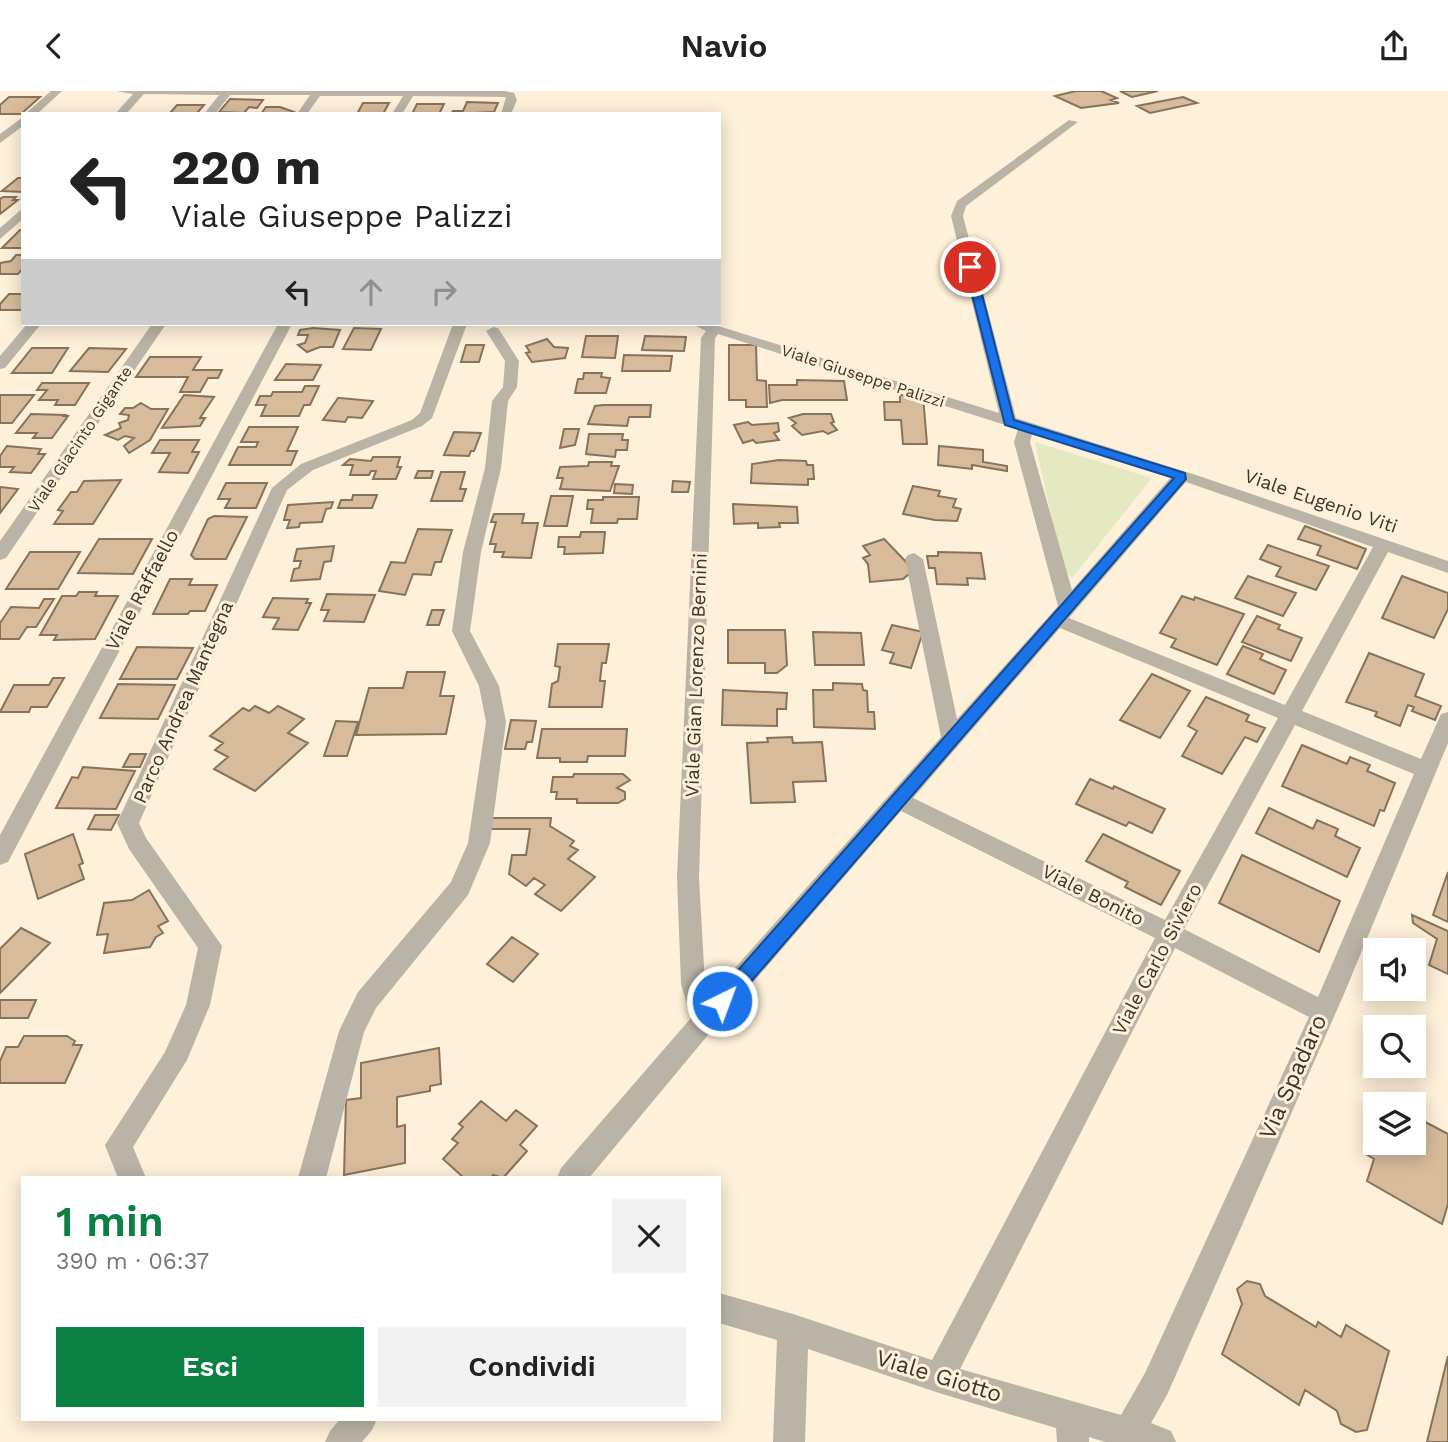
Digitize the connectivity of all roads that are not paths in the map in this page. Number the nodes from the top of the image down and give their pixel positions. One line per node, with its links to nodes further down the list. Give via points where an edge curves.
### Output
1 (57, 91): 9 (street)
2 (121, 91): 3 (street)
3 (141, 91): 7 (street); 10 (street)
4 (259, 92): 5 (street); 7 (street)
5 (317, 92): 6 (street); 12 (street)
6 (381, 92): 8 (street)
7 (226, 93): 11 (street)
8 (410, 93): 13 (street); 14 (street, via 505,93 512,98)
9 (32, 112)
10 (122, 112)
11 (211, 112)
12 (303, 112)
13 (398, 112)
14 (507, 112)
15 (21, 122): 17 (street)
16 (1073, 122): 27 (street, via 961,204 957,216)
17 (0, 140)
18 (21, 214): 19 (street)
19 (0, 235)
20 (32, 326): 26 (street)
21 (158, 326): 31 (street, Viale Giacinto Gigante)
22 (284, 326): 40 (street, Viale Raffaello)
23 (459, 326): 44 (street, Parco Andrea Mantegna, via 427,415 307,467 281,488 128,823 137,843 211,946 198,1006 174,1061 119,1146)
24 (707, 326): 27 (street, Viale Giuseppe Palizzi); 43 (street, Viale Gian Lorenzo Bernini, via 688,878 693,984)
25 (493, 331): 45 (street, via 512,361 510,387 500,401 493,468 472,552 461,631 489,686 496,722 479,843 460,888 367,1000 352,1031)
26 (0, 365)
27 (1009, 422): 28 (street, Viale Giuseppe Palizzi)
28 (1026, 428): 29 (street, Viale Giuseppe Palizzi); 34 (street, via 1021,442)
29 (1181, 475): 30 (street, Viale Eugenio Viti); 34 (street)
30 (1383, 544): 33 (street, Viale Eugenio Viti); 35 (street, Viale Carlo Siviero)
31 (0, 554)
32 (914, 559): 37 (street)
33 (1448, 566)
34 (1062, 613): 35 (street); 37 (street)
35 (1290, 715): 38 (street); 41 (street, Viale Carlo Siviero)
36 (1448, 719): 38 (street, Via Spadaro)
37 (952, 741): 39 (street)
38 (1426, 770): 42 (street, Via Spadaro)
39 (900, 801): 41 (street, Viale Bonito); 43 (street)
40 (0, 856)
41 (1169, 935): 42 (street, Viale Bonito); 49 (street, Viale Carlo Siviero)
42 (1322, 1011): 52 (street, Via Spadaro, via 1156,1384)
43 (704, 1021): 46 (street)
44 (131, 1176)
45 (313, 1176)
46 (573, 1176)
47 (721, 1309): 48 (street, Viale Giotto)
48 (793, 1329): 49 (street, Viale Giotto); 54 (street)
49 (939, 1378): 51 (street, Viale Giotto)
50 (359, 1421): 53 (street)
51 (1072, 1429): 52 (street, Viale Giotto)
52 (1129, 1432): 55 (street, Viale Giotto)
53 (341, 1442)
54 (789, 1442)
55 (1160, 1442)

